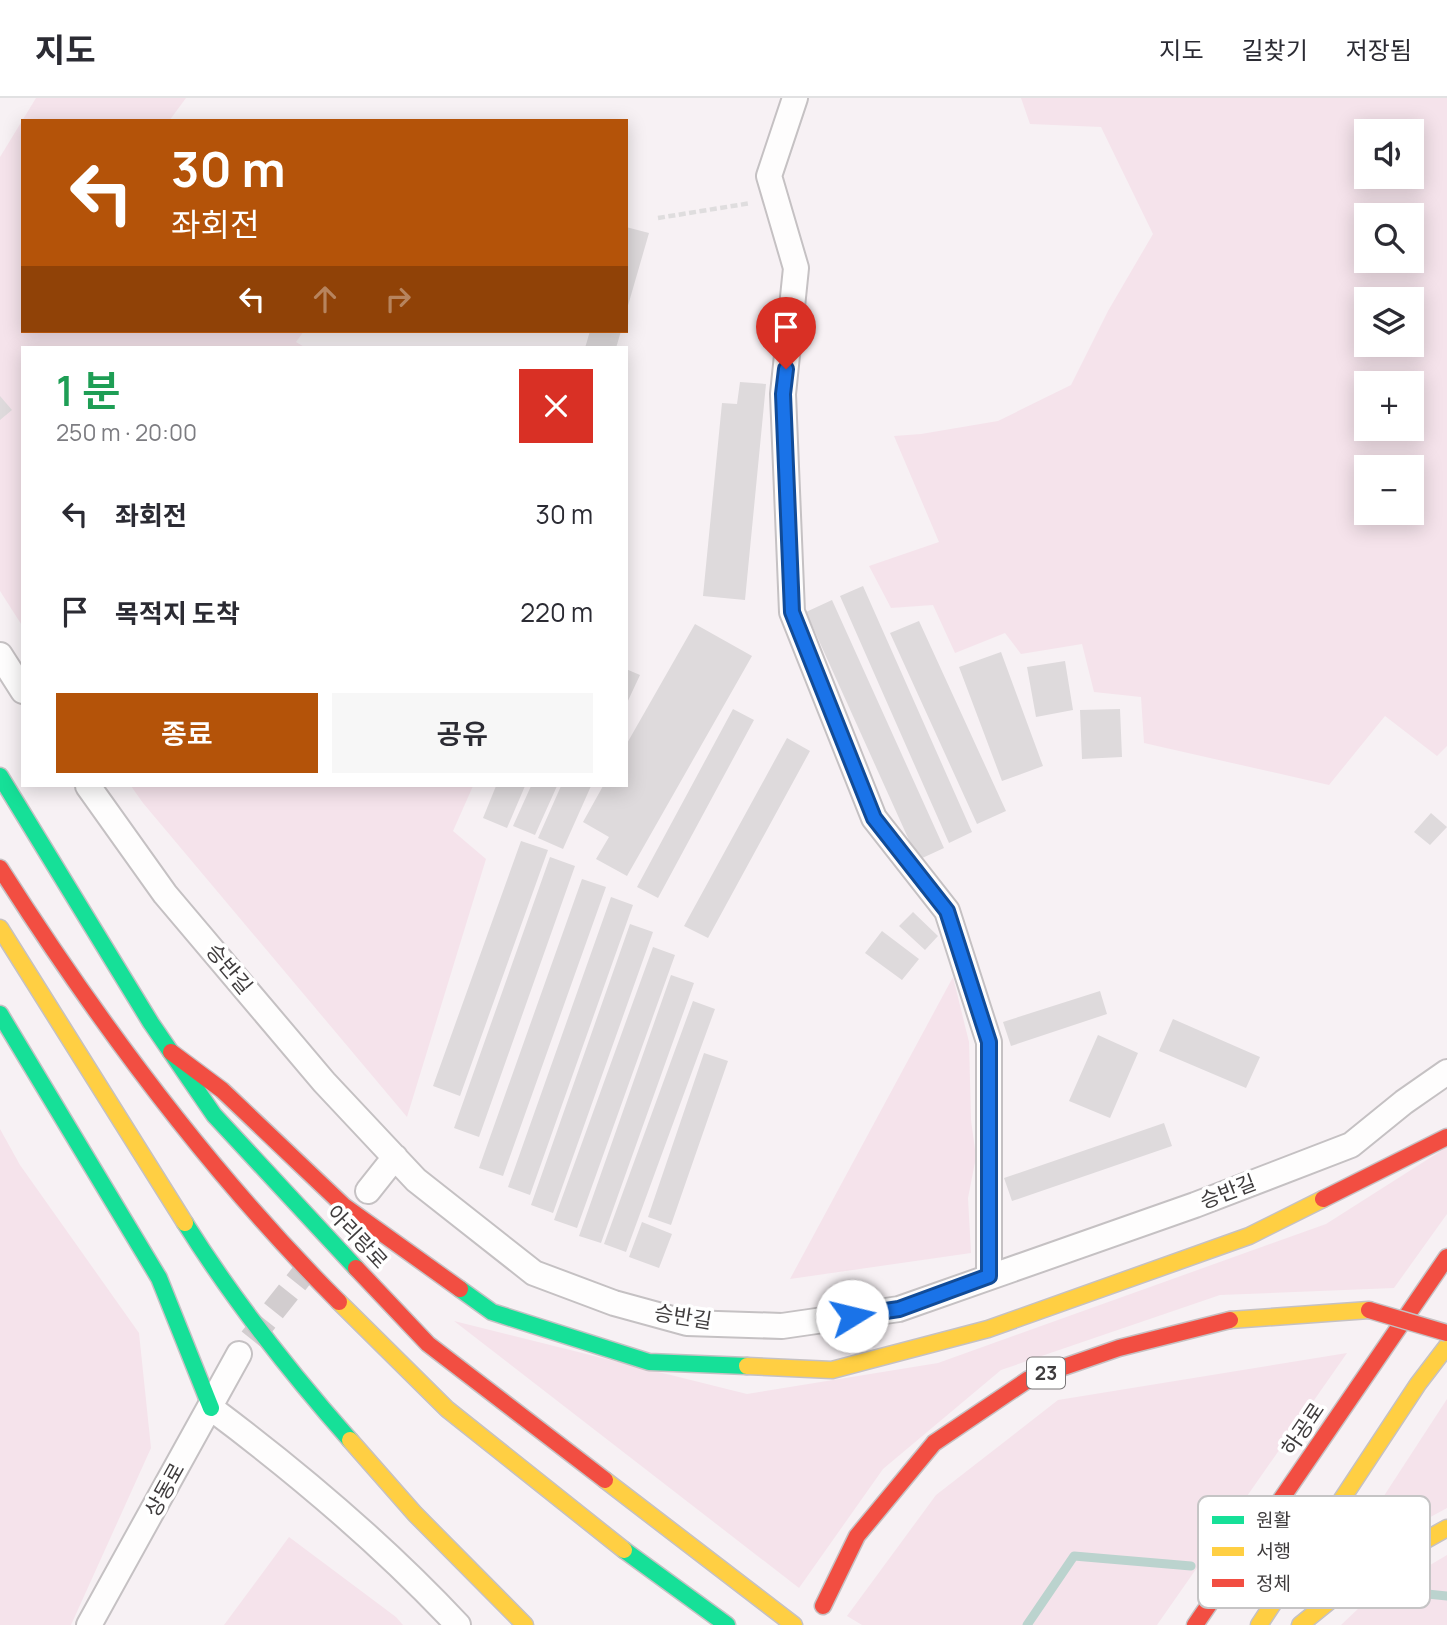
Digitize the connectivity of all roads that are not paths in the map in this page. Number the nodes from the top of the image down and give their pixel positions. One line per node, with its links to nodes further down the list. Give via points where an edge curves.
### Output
1 (795, 98): 15 (street, via 769,176 796,268 783,394 792,612 874,818 947,911 989,1042)
2 (0, 655): 3 (street)
3 (21, 688)
4 (0, 776): 9 (main road, 아리랑로)
5 (89, 787): 12 (street, 승반길, via 165,894 324,1082)
6 (0, 868): 31 (main road, via 148,1083 289,1252 447,1409 596,1529)
7 (0, 928): 30 (main road, via 222,1282 298,1381 415,1514)
8 (0, 1014): 19 (main road, via 159,1278)
9 (171, 1052): 11 (main road, via 222,1090 344,1206 492,1312 649,1362 832,1370 988,1329 1249,1236); 32 (main road, 아리랑로, via 214,1115 428,1344)
10 (1447, 1072): 15 (street, 승반길, via 1351,1144 1195,1205)
11 (1447, 1137)
12 (395, 1157): 13 (street); 15 (street, 승반길, via 416,1180 534,1273 614,1303 687,1322 782,1326 899,1309)
13 (368, 1191)
14 (1447, 1257): 20 (main road, 하공로)
15 (989, 1276)
16 (1447, 1334): 24 (main road, 23, bridge, via 1369,1310 1227,1320 1029,1378 934,1443 857,1536)
17 (1447, 1346): 21 (main road)
18 (239, 1354): 19 (street, 상동로)
19 (211, 1408): 28 (street, 상동로); 29 (street, via 283,1462)
20 (1283, 1496)
21 (1344, 1496)
22 (1447, 1528): 23 (main road)
23 (1430, 1538)
24 (823, 1606)
25 (1207, 1608): 33 (main road, 하공로)
26 (1270, 1608): 34 (main road)
27 (1321, 1608): 35 (main road)
28 (89, 1625)
29 (458, 1625)
30 (525, 1625)
31 (727, 1625)
32 (794, 1625)
33 (1195, 1625)
34 (1259, 1625)
35 (1300, 1625)

